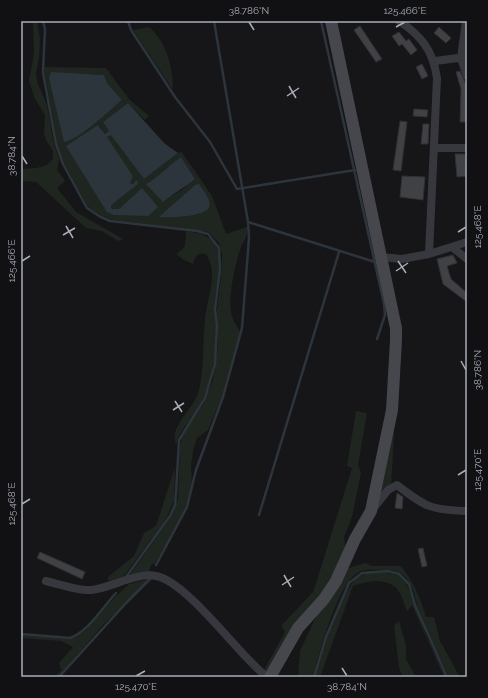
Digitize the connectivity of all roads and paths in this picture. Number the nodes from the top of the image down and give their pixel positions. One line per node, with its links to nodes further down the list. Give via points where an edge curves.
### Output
1 (331, 21): 12 (street)
2 (399, 21): 5 (street, via 412,29)
3 (466, 21): 4 (street)
4 (464, 58): 5 (street); 6 (street)
5 (435, 61): 7 (street)
6 (467, 76)
7 (435, 148): 8 (street); 11 (street)
8 (467, 148)
9 (467, 242): 10 (street)
10 (452, 247): 11 (street); 13 (street)
11 (429, 254): 12 (street, via 402,259)
12 (381, 257): 14 (street, via 396,340 392,410)
13 (467, 259)
14 (372, 511): 15 (street, via 388,490 397,485 421,503 441,510); 17 (street, via 355,539 336,582 298,628)
15 (467, 511)
16 (46, 581): 17 (street, via 89,590 106,588 143,576 165,579 190,599)
17 (269, 677)

